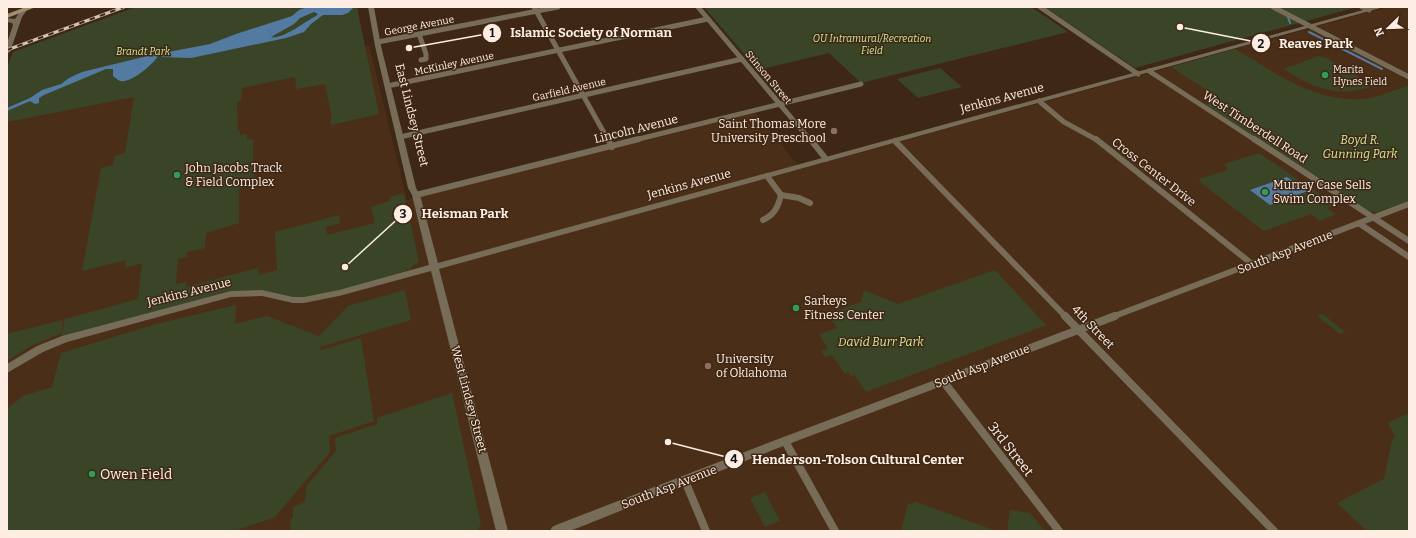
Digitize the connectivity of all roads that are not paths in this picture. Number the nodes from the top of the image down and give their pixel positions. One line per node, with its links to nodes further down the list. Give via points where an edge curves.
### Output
1 (33, 7): 9 (main road)
2 (371, 7): 18 (street, East Lindsey Street)
3 (558, 7): 10 (street, George Avenue)
4 (698, 7): 13 (street, Stinson Street)
5 (1040, 7): 24 (street)
6 (1273, 7): 16 (street)
7 (1362, 7): 11 (street)
8 (1381, 7): 11 (street, Jenkins Avenue)
9 (25, 9): 12 (main road); 15 (street)
10 (535, 9): 17 (street, George Avenue); 19 (street)
11 (1369, 10): 16 (street, Jenkins Avenue)
12 (7, 16)
13 (708, 19): 19 (street, McKinley Avenue); 21 (street, Stinson Street)
14 (7, 20): 15 (street)
15 (16, 24): 20 (street)
16 (1312, 26): 23 (street, Jenkins Avenue); 25 (street)
17 (419, 34): 18 (street, George Avenue); 22 (street, via 426,54 426,59)
18 (378, 42): 27 (street, East Lindsey Street, via 382,45); 31 (street, East Lindsey Street)
19 (558, 50): 27 (street, McKinley Avenue); 28 (street)
20 (7, 52)
21 (742, 59): 28 (street, Garfield Avenue); 30 (street, Stinson Street)
22 (421, 60)
23 (1149, 71): 24 (street, Jenkins Avenue); 40 (street, West Timberdell Road)
24 (1138, 74): 29 (street, Jenkins Avenue)
25 (1409, 77)
26 (861, 84): 30 (street, Lincoln Avenue)
27 (392, 85): 31 (street, East Lindsey Street)
28 (583, 95): 31 (street, Garfield Avenue); 33 (street)
29 (1039, 101): 32 (street, Jenkins Avenue); 45 (street, Cross Center Drive, via 1064,122 1094,138)
30 (781, 104): 33 (street, Lincoln Avenue); 34 (street, Stinson Street)
31 (402, 136): 36 (street, East Lindsey Street, via 412,188)
32 (895, 141): 34 (street, Jenkins Avenue); 47 (street, 4th Street)
33 (612, 147): 36 (street, Lincoln Avenue)
34 (826, 159): 35 (street, Jenkins Avenue)
35 (767, 176): 37 (street); 46 (street, Jenkins Avenue)
36 (416, 195): 46 (street, East Lindsey Street)
37 (781, 195): 38 (street); 41 (street, via 777,210)
38 (810, 203)
39 (1409, 204): 40 (street, South Asp Avenue)
40 (1373, 218): 42 (street, South Asp Avenue); 43 (street, West Timberdell Road)
41 (763, 220)
42 (1360, 224): 44 (street); 45 (street, South Asp Avenue)
43 (1409, 240)
44 (1409, 257)
45 (1252, 264): 47 (street, South Asp Avenue)
46 (435, 267): 48 (street, Jenkins Avenue, via 312,299 293,300 252,293 220,297 65,339 40,349); 52 (street, West Lindsey Street)
47 (1078, 329): 49 (street, South Asp Avenue); 57 (street, 4th Street)
48 (7, 369)
49 (943, 381): 50 (street, South Asp Avenue); 56 (street, 3rd Street)
50 (785, 441): 51 (street, South Asp Avenue); 55 (street)
51 (684, 481): 53 (street, South Asp Avenue); 54 (street)
52 (502, 531)
53 (556, 531)
54 (706, 531)
55 (835, 531)
56 (1059, 531)
57 (1274, 531)

